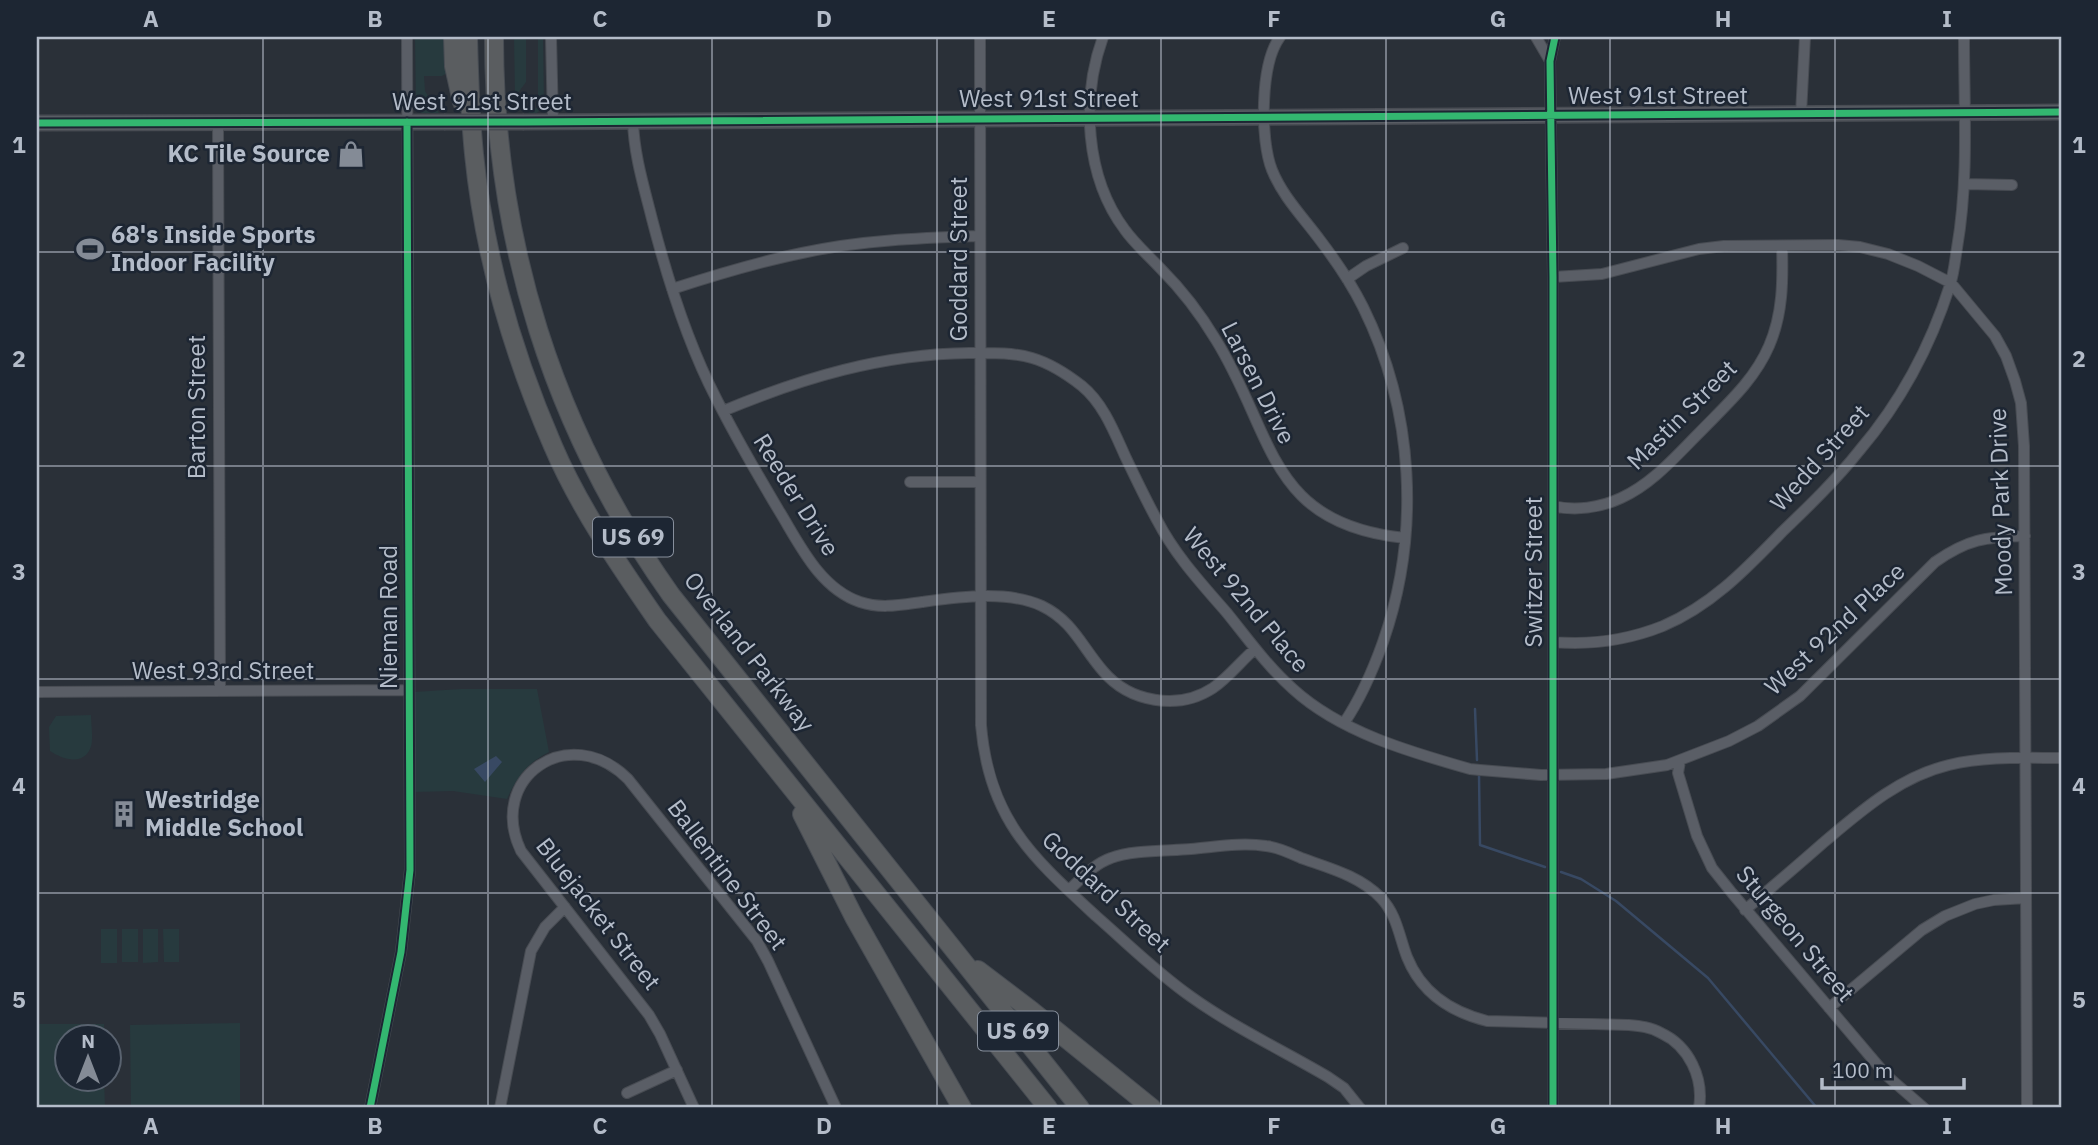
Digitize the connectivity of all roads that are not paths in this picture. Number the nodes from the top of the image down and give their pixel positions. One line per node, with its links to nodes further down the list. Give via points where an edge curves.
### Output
1 (407, 37): 24 (street, Nieman Road)
2 (453, 37): 26 (highway, via 454,66)
3 (468, 37): 26 (highway, Overland Parkway / US 69)
4 (494, 37): 60 (highway, Overland Parkway / US 69, via 498,139 519,264 556,385 591,464 671,595)
5 (551, 37): 25 (street)
6 (980, 37): 20 (street, Goddard Street)
7 (1103, 37): 19 (street, Larsen Drive, via 1092,79)
8 (1280, 37): 18 (street, via 1268,64)
9 (1536, 37): 13 (street)
10 (1555, 37): 13 (street, Switzer Street)
11 (1805, 37): 16 (street)
12 (1964, 37): 15 (street, Wedd Street)
13 (1550, 61): 17 (street, Switzer Street)
14 (2061, 112): 15 (street, West 91st Street)
15 (1964, 113): 16 (street, West 91st Street); 27 (street, Wedd Street)
16 (1801, 114): 17 (street, West 91st Street)
17 (1552, 116): 18 (street, West 91st Street); 32 (street, Switzer Street)
18 (1265, 117): 19 (street, West 91st Street); 33 (street, via 1267,150 1276,178)
19 (1090, 118): 20 (street, West 91st Street); 42 (street, Larsen Drive, via 1099,179 1114,212 1216,340 1284,477 1329,517 1364,531)
20 (980, 119): 21 (street, West 91st Street); 29 (street, Goddard Street)
21 (633, 121): 25 (street, West 91st Street); 35 (street, Reeder Drive, via 638,165)
22 (37, 122): 23 (street, West 91st Street)
23 (218, 122): 24 (street, West 91st Street); 47 (street, Barton Street)
24 (407, 122): 25 (street, West 91st Street, bridge); 46 (street, Nieman Road)
25 (553, 122)
26 (474, 157): 55 (highway, Overland Parkway / US 69, via 503,305 554,448 601,535 656,620)
27 (1965, 184): 28 (street); 34 (street, Wedd Street)
28 (2012, 185)
29 (979, 236): 35 (street, via 804,252); 36 (street, Goddard Street)
30 (1782, 246): 32 (street, Moody Park Drive, via 1699,249 1602,274); 34 (street, Moody Park Drive, via 1860,247 1888,254); 40 (street, Mastin Street, via 1776,326 1748,382 1674,459 1639,488 1601,505 1570,510)
31 (1404, 248): 33 (street)
32 (1553, 276): 40 (street, Switzer Street)
33 (1347, 279): 42 (street, via 1373,330 1399,413 1408,488)
34 (1951, 283): 41 (street, Moody Park Drive, via 1995,336 2015,381 2023,424); 44 (street, Wedd Street, via 1921,356 1878,427 1829,485 1734,581 1689,613 1641,634 1595,642)
35 (672, 289): 37 (street, Reeder Drive)
36 (981, 353): 37 (street, West 92nd Place, via 902,358 838,370); 39 (street, Goddard Street); 45 (street, West 92nd Place, via 1020,355 1044,362 1090,394 1173,548)
37 (723, 411): 43 (street, Reeder Drive, via 809,558 835,589 858,602 888,607)
38 (910, 482): 39 (street)
39 (980, 482): 43 (street, Goddard Street)
40 (1553, 506): 44 (street, Switzer Street)
41 (2025, 536): 51 (street, Moody Park Drive); 53 (street, West 92nd Place, via 1978,540 1954,549 1935,562 1790,704 1758,726)
42 (1405, 538): 49 (street, via 1389,625 1375,664)
43 (981, 597): 45 (street, Reeder Drive, via 1022,599 1049,610 1074,630 1112,680 1130,693 1158,701 1203,693); 56 (street, Goddard Street, via 981,725 989,775 1020,838)
44 (1553, 642): 54 (street, Switzer Street)
45 (1255, 649): 49 (street, West 92nd Place, via 1294,690)
46 (409, 690): 47 (street, West 93rd Street); 65 (street, Nieman Road, via 408,907)
47 (220, 691): 48 (street, West 93rd Street)
48 (37, 692)
49 (1344, 723): 54 (street, West 92nd Place, via 1400,748 1470,769)
50 (558, 756): 58 (street, Bluejacket Street, via 526,779 513,805 512,825 521,851); 68 (street, Ballentine Street, via 587,755 617,768 757,941)
51 (2025, 758): 52 (street); 57 (street, Moody Park Drive); 59 (street, via 1967,761 1913,777 1862,810)
52 (2061, 758)
53 (1681, 761): 54 (street, West 92nd Place, via 1605,774); 59 (street, Sturgeon Street, via 1678,773 1702,848)
54 (1553, 775): 62 (street, Switzer Street)
55 (786, 782): 69 (highway, via 853,917); 70 (highway, Overland Parkway / US 69)
56 (1069, 890): 62 (street, via 1113,857 1268,846 1349,876 1373,890 1390,908 1416,974 1444,1004 1486,1021); 73 (street, Goddard Street, via 1189,996 1328,1077)
57 (2026, 898): 61 (street, via 1975,904 1945,916); 77 (street, Moody Park Drive)
58 (565, 907): 63 (street, Bluejacket Street, via 649,1015); 66 (street, via 531,951)
59 (1745, 910): 61 (street, Sturgeon Street)
60 (956, 953): 71 (highway, Overland Parkway / US 69); 72 (highway)
61 (1829, 1008): 76 (street, Sturgeon Street, via 1896,1085)
62 (1553, 1023): 74 (street, Switzer Street); 75 (street, via 1628,1025 1660,1032 1673,1040 1693,1065)
63 (677, 1070): 64 (street); 67 (street, Bluejacket Street)
64 (627, 1093)
65 (370, 1108)
66 (500, 1108)
67 (694, 1108)
68 (836, 1108)
69 (962, 1108)
70 (1048, 1108)
71 (1080, 1108)
72 (1152, 1108)
73 (1360, 1108)
74 (1553, 1108)
75 (1699, 1108)
76 (1924, 1108)
77 (2027, 1108)

